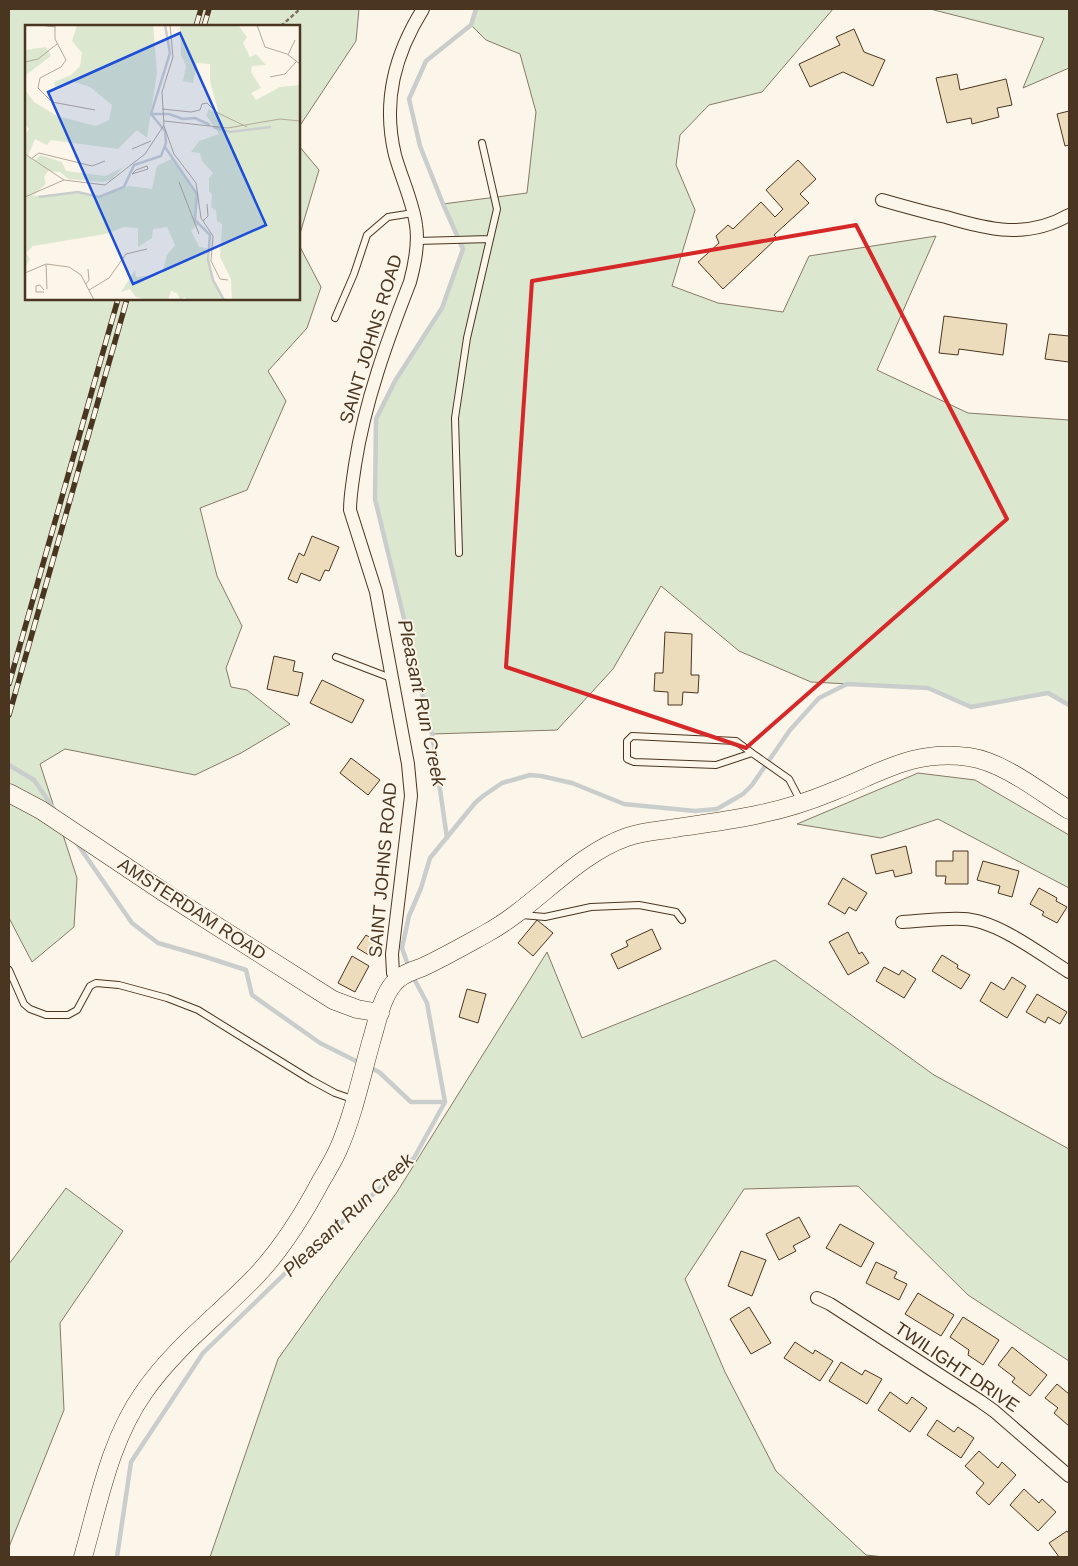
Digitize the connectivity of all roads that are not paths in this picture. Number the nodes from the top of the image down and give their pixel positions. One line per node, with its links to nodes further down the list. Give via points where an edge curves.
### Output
1 (423, 9): 4 (street, SAINT JOHNS ROAD, via 402,47 390,100 395,153)
2 (482, 143): 6 (lane, via 497,209)
3 (882, 200): 5 (street, via 974,226 1002,230 1039,227)
4 (413, 213): 7 (street, SAINT JOHNS ROAD); 8 (lane, via 388,216 367,235)
5 (1069, 215)
6 (490, 239): 7 (lane); 9 (lane, via 466,338 455,418)
7 (417, 241): 11 (street, SAINT JOHNS ROAD, via 410,282 368,400 350,497 350,510 376,592)
8 (335, 318)
9 (459, 553)
10 (336, 657): 11 (lane)
11 (391, 678): 21 (street, SAINT JOHNS ROAD, via 408,764 410,796 392,954 393,973)
12 (754, 755): 12 (lane, via 736,741 632,736 627,741 627,759 634,762 716,765); 14 (lane, via 789,779)
13 (9, 793): 22 (street, AMSTERDAM ROAD, via 41,810 333,1000 357,1009)
14 (802, 803): 15 (street, via 910,759 969,757 1015,775); 16 (street, via 626,837 584,860)
15 (1069, 810)
16 (515, 915): 17 (lane, via 545,917 591,907 639,905 676,912); 21 (street, via 491,931)
17 (682, 920)
18 (902, 922): 20 (street, via 977,921 1001,930)
19 (9, 970): 23 (lane, via 24,1004 46,1015 68,1015 77,1010 90,986 96,983 119,985 167,998 198,1010 311,1080)
20 (1069, 972)
21 (400, 977): 22 (street, via 388,990)
22 (380, 1012): 23 (street)
23 (355, 1100): 26 (street, via 338,1150 303,1215 280,1248 258,1274 163,1367 143,1393 113,1452)
24 (817, 1298): 25 (street, TWILIGHT DRIVE, via 980,1401)
25 (1069, 1476)
26 (83, 1557)

